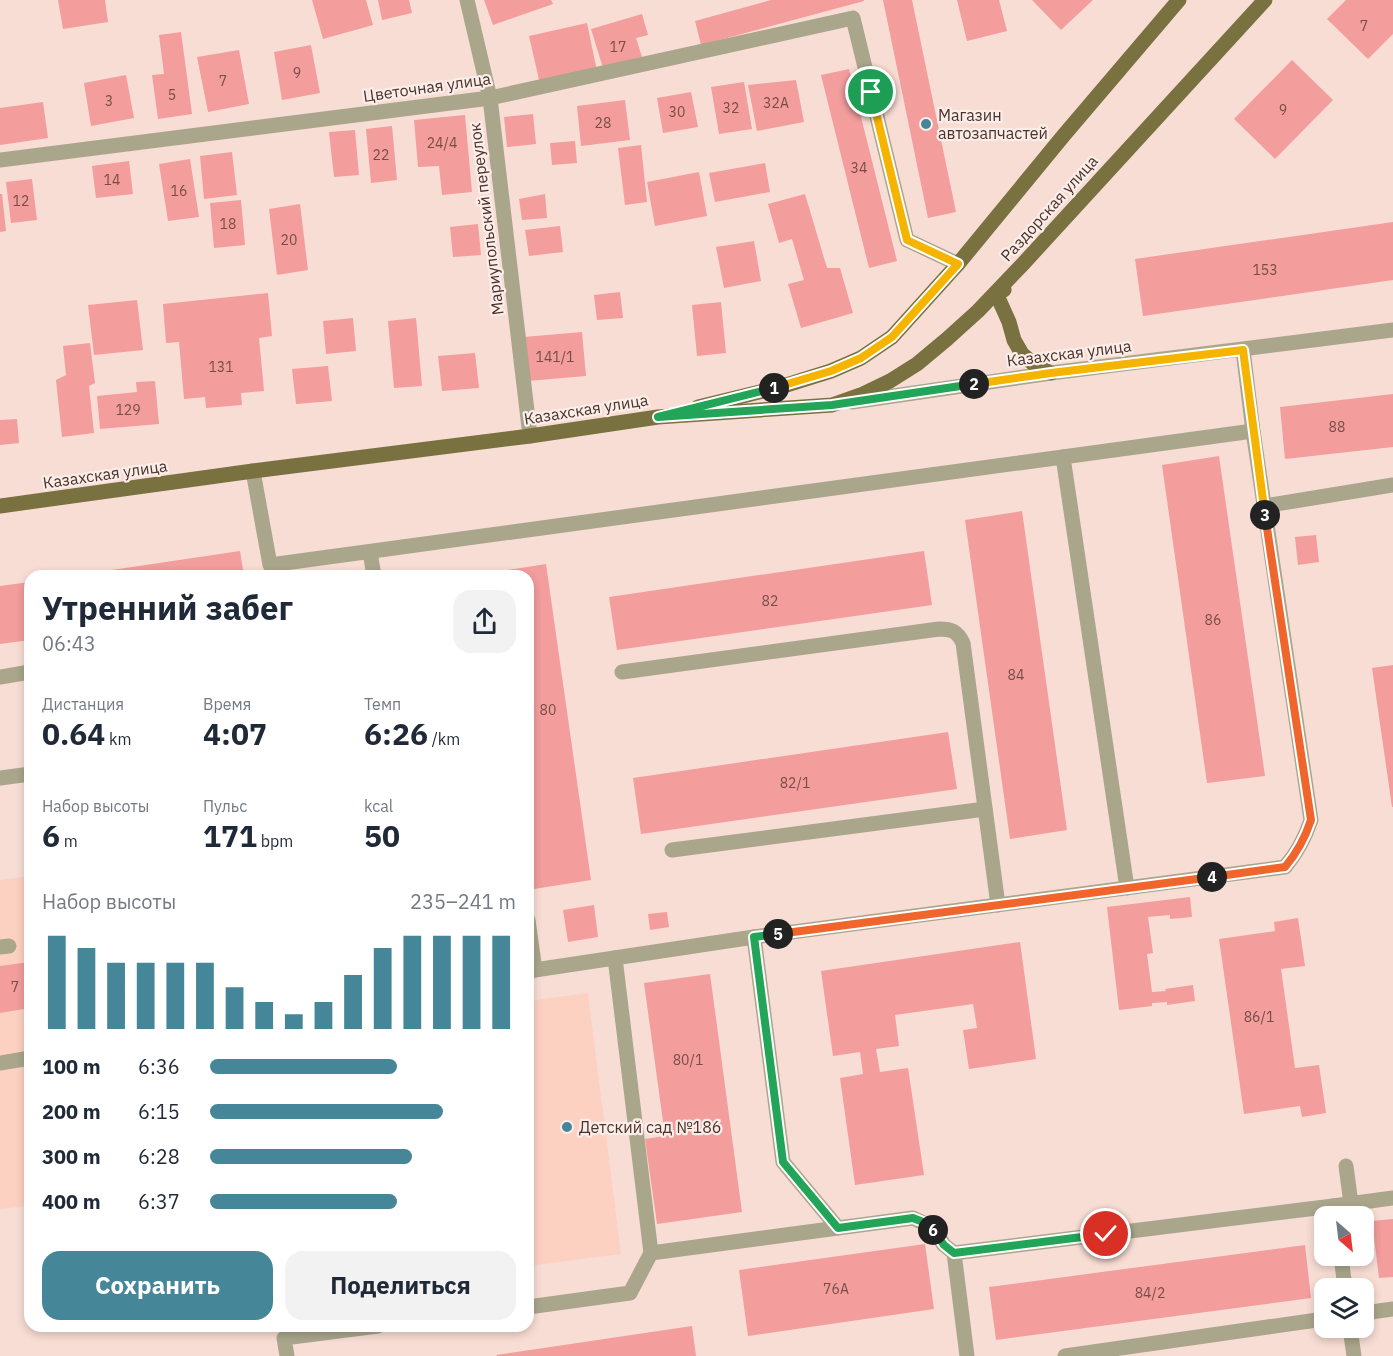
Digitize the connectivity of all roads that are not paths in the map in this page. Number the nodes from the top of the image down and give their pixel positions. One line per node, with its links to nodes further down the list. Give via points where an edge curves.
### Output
1 (467, 0): 4 (street, Мариупольский переулок)
2 (1179, 0): 6 (main road, Раздорская улица)
3 (1265, 0): 7 (main road, Раздорская улица)
4 (490, 98): 5 (street, Цветочная улица); 6 (street, Цветочная улица, via 853,18 907,240); 14 (street, Мариупольский переулок)
5 (0, 160)
6 (958, 264): 12 (main road, Раздорская улица, via 892,337 861,358 780,387)
7 (996, 292): 10 (main road, via 1022,354); 11 (main road, Раздорская улица, via 917,364 890,381)
8 (1393, 330): 9 (street, Казахская улица)
9 (1243, 350): 10 (street, Казахская улица); 13 (street)
10 (1051, 373): 11 (street, Казахская улица)
11 (832, 405): 12 (main road, Казахская улица)
12 (658, 417): 14 (main road, Казахская улица)
13 (1253, 431): 15 (street); 19 (street)
14 (530, 436): 16 (main road, Казахская улица)
15 (1063, 457): 20 (street); 31 (street)
16 (253, 471): 18 (main road, Казахская улица); 21 (street)
17 (1393, 485): 19 (street)
18 (0, 506)
19 (1264, 506): 31 (street, via 1311,820 1306,836 1285,867)
20 (370, 552): 22 (street); 23 (street)
21 (271, 570)
22 (276, 570)
23 (373, 570)
24 (622, 672): 29 (street, via 950,629 958,633 963,643)
25 (24, 673): 26 (street)
26 (0, 677)
27 (24, 775): 28 (street)
28 (0, 778)
29 (985, 809): 30 (street); 32 (street)
30 (672, 850)
31 (1127, 888): 32 (street)
32 (998, 905): 33 (street)
33 (754, 937): 34 (street); 43 (street, via 783,1162)
34 (615, 958): 35 (street); 44 (street)
35 (534, 971)
36 (24, 1059): 37 (street)
37 (0, 1063)
38 (1346, 1166): 40 (street)
39 (1393, 1198): 40 (street)
40 (1351, 1204): 41 (street)
41 (1346, 1206)
42 (1314, 1213): 45 (street)
43 (838, 1228): 44 (street); 45 (street, via 913,1218 932,1227)
44 (651, 1253): 46 (street, via 630,1293)
45 (954, 1253): 53 (street)
46 (534, 1306)
47 (1393, 1309): 48 (street)
48 (1374, 1312)
49 (1314, 1320): 54 (street)
50 (331, 1332): 52 (street, via 284,1338)
51 (1351, 1338): 55 (street)
52 (287, 1356)
53 (967, 1356)
54 (1065, 1356)
55 (1353, 1356)

